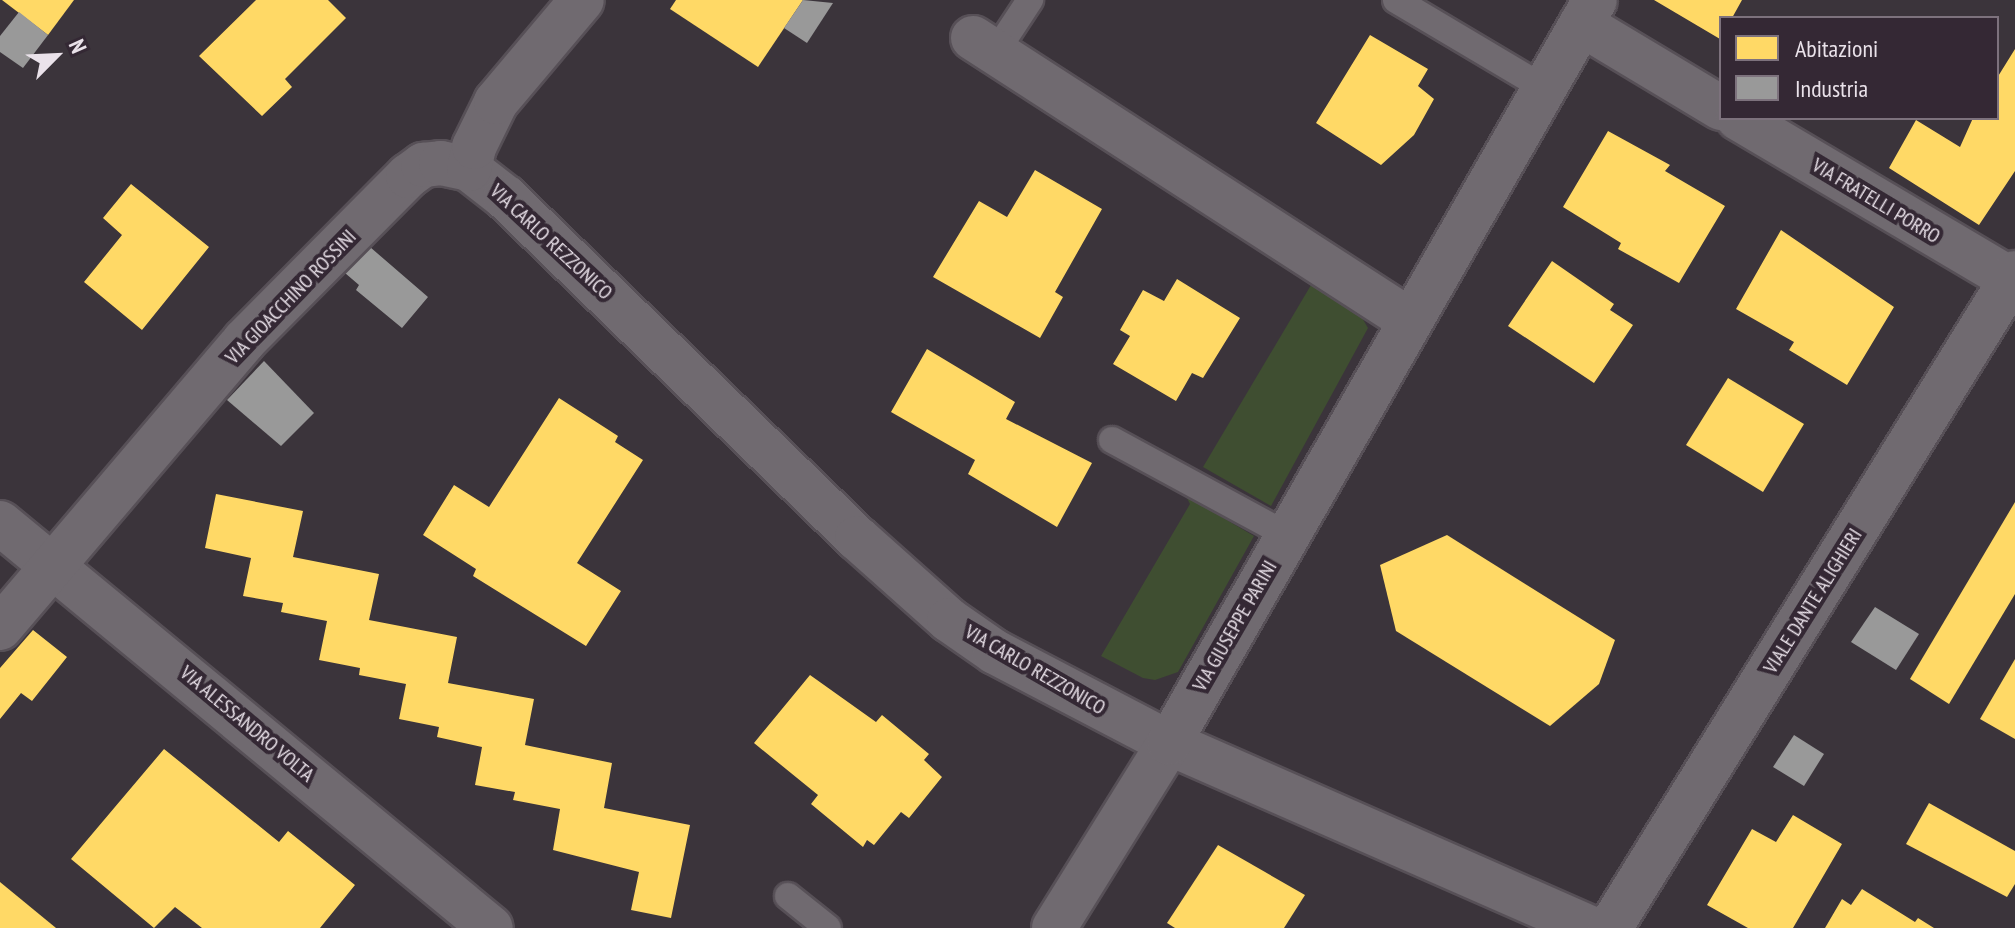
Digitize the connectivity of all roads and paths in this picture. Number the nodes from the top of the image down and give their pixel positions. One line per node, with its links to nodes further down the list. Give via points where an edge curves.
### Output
1 (582, 0): 9 (street, via 496,102)
2 (1030, 0): 5 (lane)
3 (1396, 0): 6 (lane)
4 (1588, 12): 6 (street, VIA GIUSEPPE PARINI); 7 (street)
5 (984, 46): 11 (street)
6 (1544, 88): 11 (street, VIA GIUSEPPE PARINI)
7 (1719, 107)
8 (1741, 120): 10 (street, VIA FRATELLI PORRO)
9 (469, 169): 15 (street, VIA GIOACCHINO ROSSINI, via 423,165 408,176 244,341); 17 (street, VIA CARLO REZZONICO, via 505,197 857,538 949,620 1063,690)
10 (2014, 278): 23 (street, VIALE DANTE ALIGHIERI)
11 (1409, 320): 14 (street, VIA GIUSEPPE PARINI)
12 (1112, 440): 14 (lane)
13 (0, 523): 15 (street, VIA ALESSANDRO VOLTA)
14 (1287, 535): 17 (street, VIA GIUSEPPE PARINI)
15 (54, 564): 16 (street, VIA GIOACCHINO ROSSINI); 19 (street, VIA ALESSANDRO VOLTA)
16 (0, 628)
17 (1169, 743): 21 (street, VIA GIUSEPPE PARINI); 22 (street, VIA CARLO REZZONICO)
18 (788, 896): 20 (lane)
19 (491, 928)
20 (828, 928)
21 (1054, 928)
22 (1591, 928)
23 (1610, 928)

